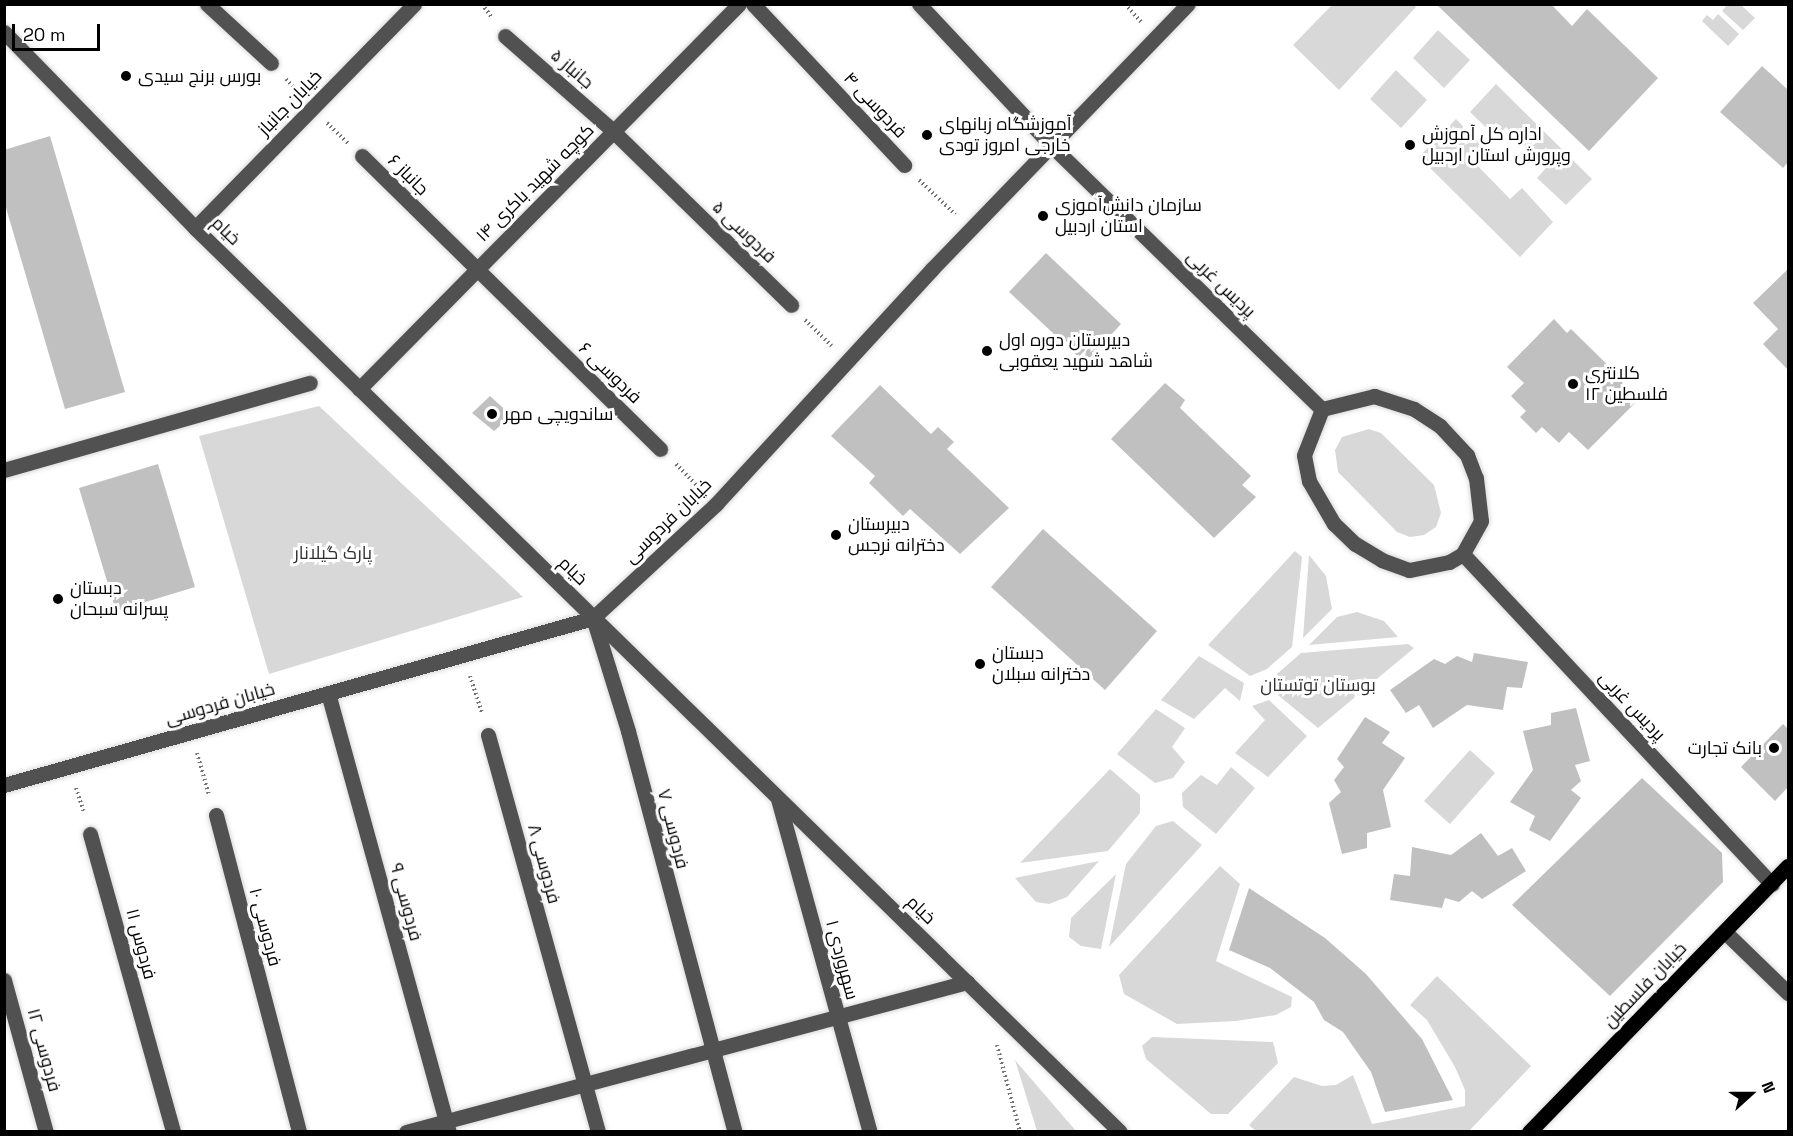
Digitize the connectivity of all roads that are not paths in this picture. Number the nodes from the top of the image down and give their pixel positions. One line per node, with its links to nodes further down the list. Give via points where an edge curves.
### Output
1 (207, 4): 9 (street)
2 (414, 4): 14 (street, خیابان جانباز)
3 (739, 4): 10 (street, کوچه شهید باکری ۱۴)
4 (753, 4): 13 (street, فردوسی ۴)
5 (919, 4): 11 (street, پردیس غربی)
6 (1188, 4): 11 (street, خیابان فردوسی)
7 (4, 32): 14 (street, خیام)
8 (505, 36): 10 (street, جانباز ۵)
9 (271, 63)
10 (613, 131): 15 (street, کوچه شهید باکری ۱۴); 16 (street, فردوسی ۵)
11 (1051, 145): 19 (street, پردیس غربی); 23 (street, خیابان فردوسی, via 716,504)
12 (362, 156): 15 (street, جانباز ۶)
13 (904, 165)
14 (195, 228): 18 (street, خیام)
15 (476, 270): 18 (street, کوچه شهید باکری ۱۴); 20 (street, فردوسی ۶)
16 (791, 305)
17 (310, 383): 21 (street)
18 (359, 388): 23 (street, خیام)
19 (1322, 409): 22 (street, via 1304,455 1309,481 1334,524 1364,549 1409,570 1436,566); 22 (street, via 1374,396 1414,408 1440,426 1467,455 1482,505 1481,521)
20 (660, 449)
21 (4, 470)
22 (1463, 554): 31 (street, پردیس غربی)
23 (593, 618): 24 (street, خیابان فردوسی); 27 (street, خیام); 37 (street, فردوسی ۷, via 628,731)
24 (328, 693): 26 (street, خیابان فردوسی); 39 (street, فردوسی ۹)
25 (488, 735): 38 (street, فردوسی ۸)
26 (4, 785)
27 (778, 798): 34 (street, خیام); 36 (street, سهروردی ۱)
28 (216, 815): 42 (street, فردوسی ۱۰)
29 (90, 834): 41 (street, فردوس ۱۱)
30 (1788, 866): 31 (main road, خیابان فلسطین)
31 (1772, 884): 32 (main road, خیابان فلسطین)
32 (1725, 932): 35 (street); 48 (main road, خیابان فلسطین)
33 (4, 980): 40 (street, فردوسی ۱۲)
34 (967, 982): 36 (street); 47 (street, خیام)
35 (1788, 993)
36 (837, 1017): 37 (street); 46 (street, سهروردی ۱)
37 (711, 1050): 38 (street); 45 (street, فردوسی ۷)
38 (584, 1084): 39 (street); 44 (street, فردوسی ۸)
39 (447, 1126): 43 (street)
40 (46, 1131)
41 (173, 1131)
42 (299, 1131)
43 (406, 1131)
44 (598, 1131)
45 (735, 1131)
46 (870, 1131)
47 (1120, 1131)
48 (1529, 1131)

